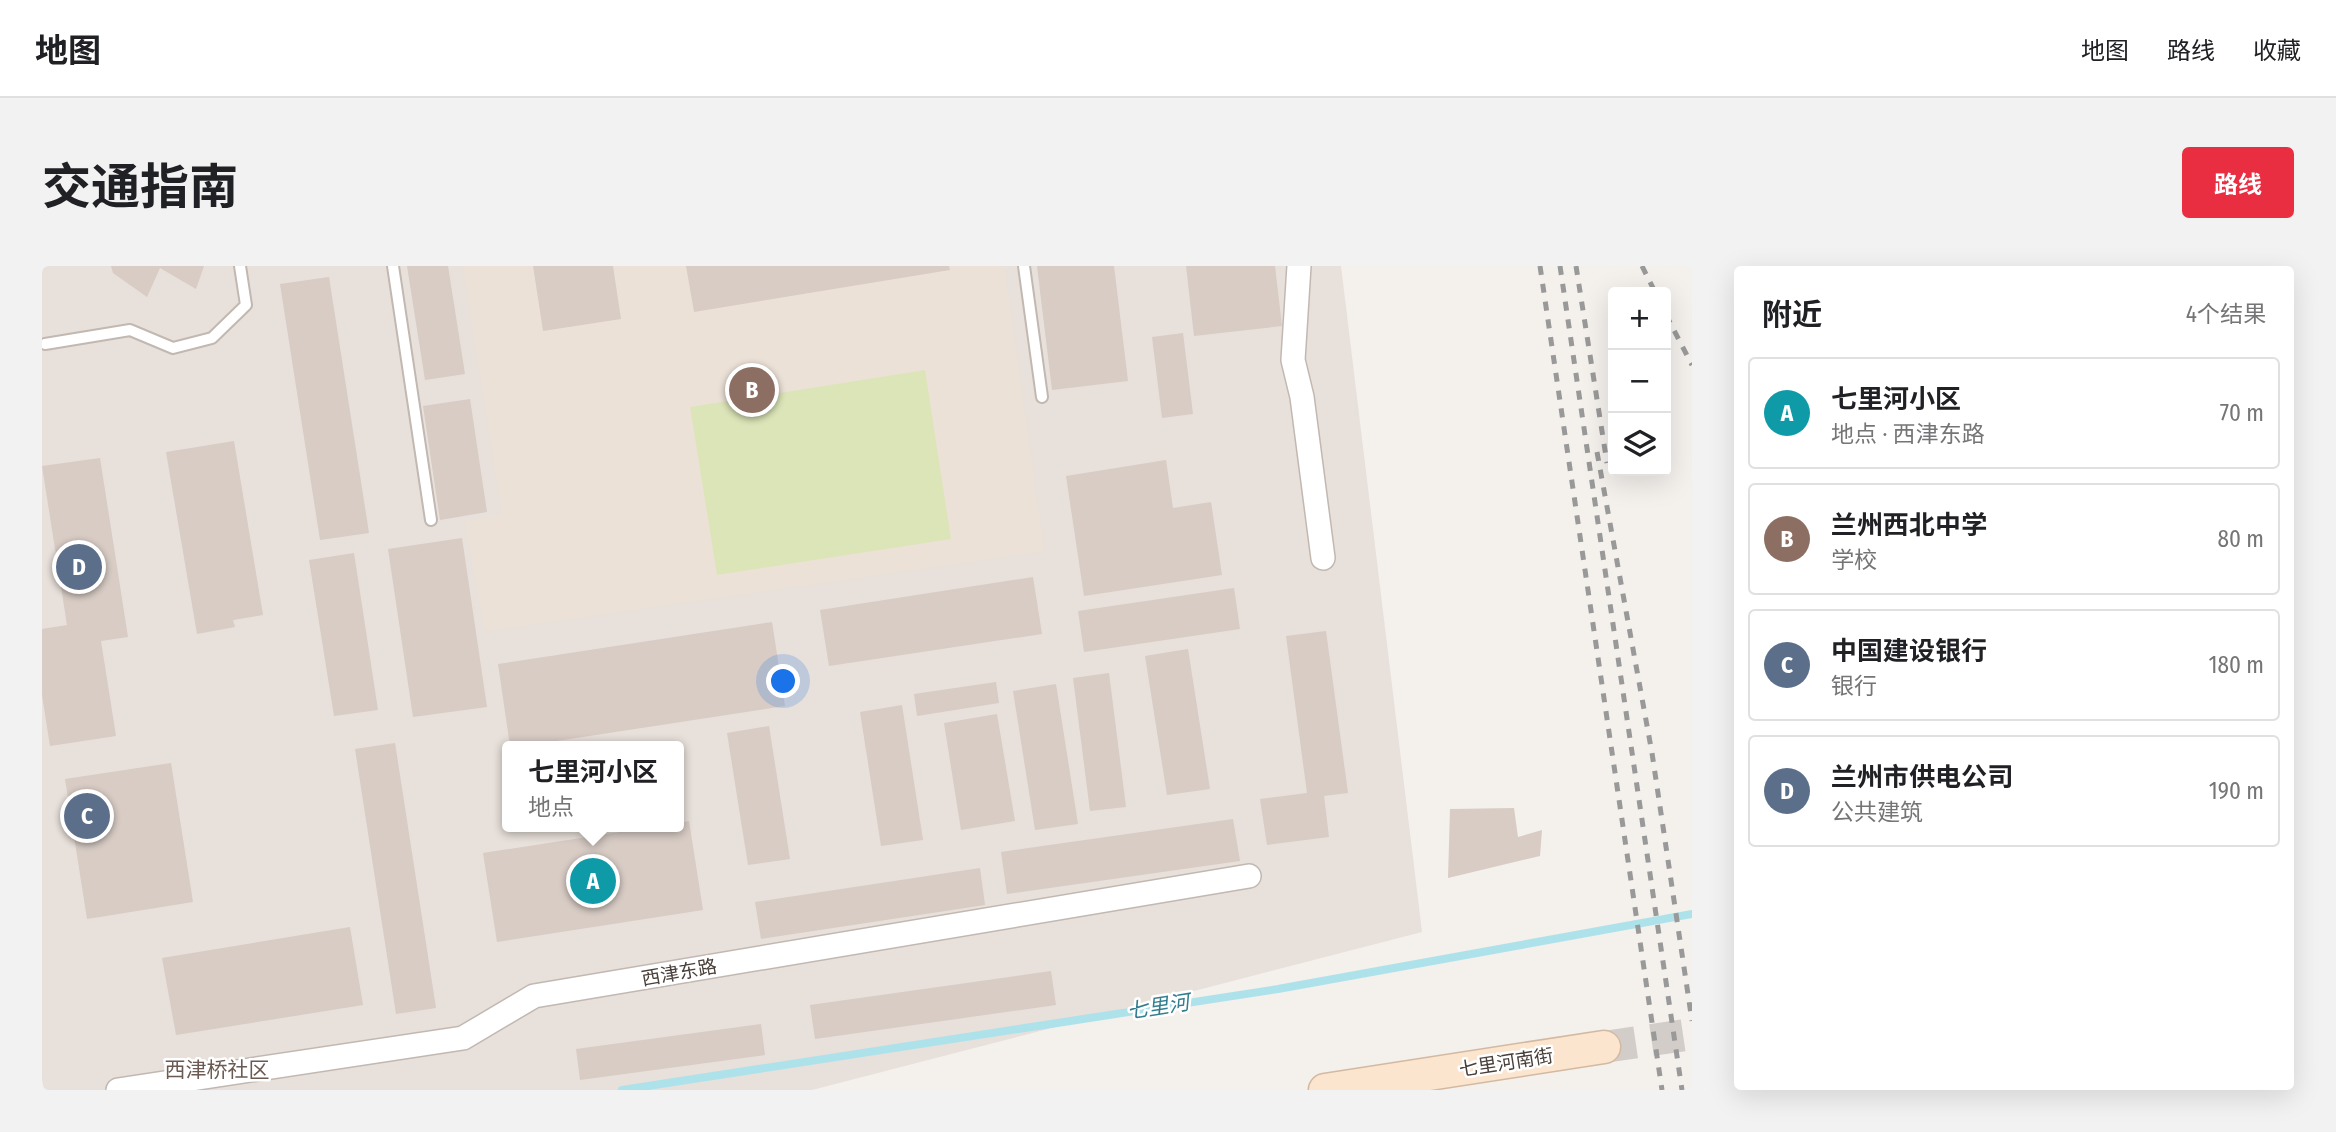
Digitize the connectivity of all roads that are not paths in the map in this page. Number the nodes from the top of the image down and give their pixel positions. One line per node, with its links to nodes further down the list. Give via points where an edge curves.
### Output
1 (240, 266): 5 (lane, via 246,305 212,338 173,348 130,330)
2 (393, 266): 7 (lane)
3 (1024, 266): 6 (lane)
4 (1299, 266): 8 (street, via 1293,359 1304,408)
5 (45, 344)
6 (1042, 397)
7 (431, 520)
8 (1323, 558)
9 (1250, 876): 11 (street, 西津东路, via 534,996 463,1038)
10 (1604, 1047): 12 (street, 七里河南街)
11 (118, 1090)
12 (1325, 1090)

